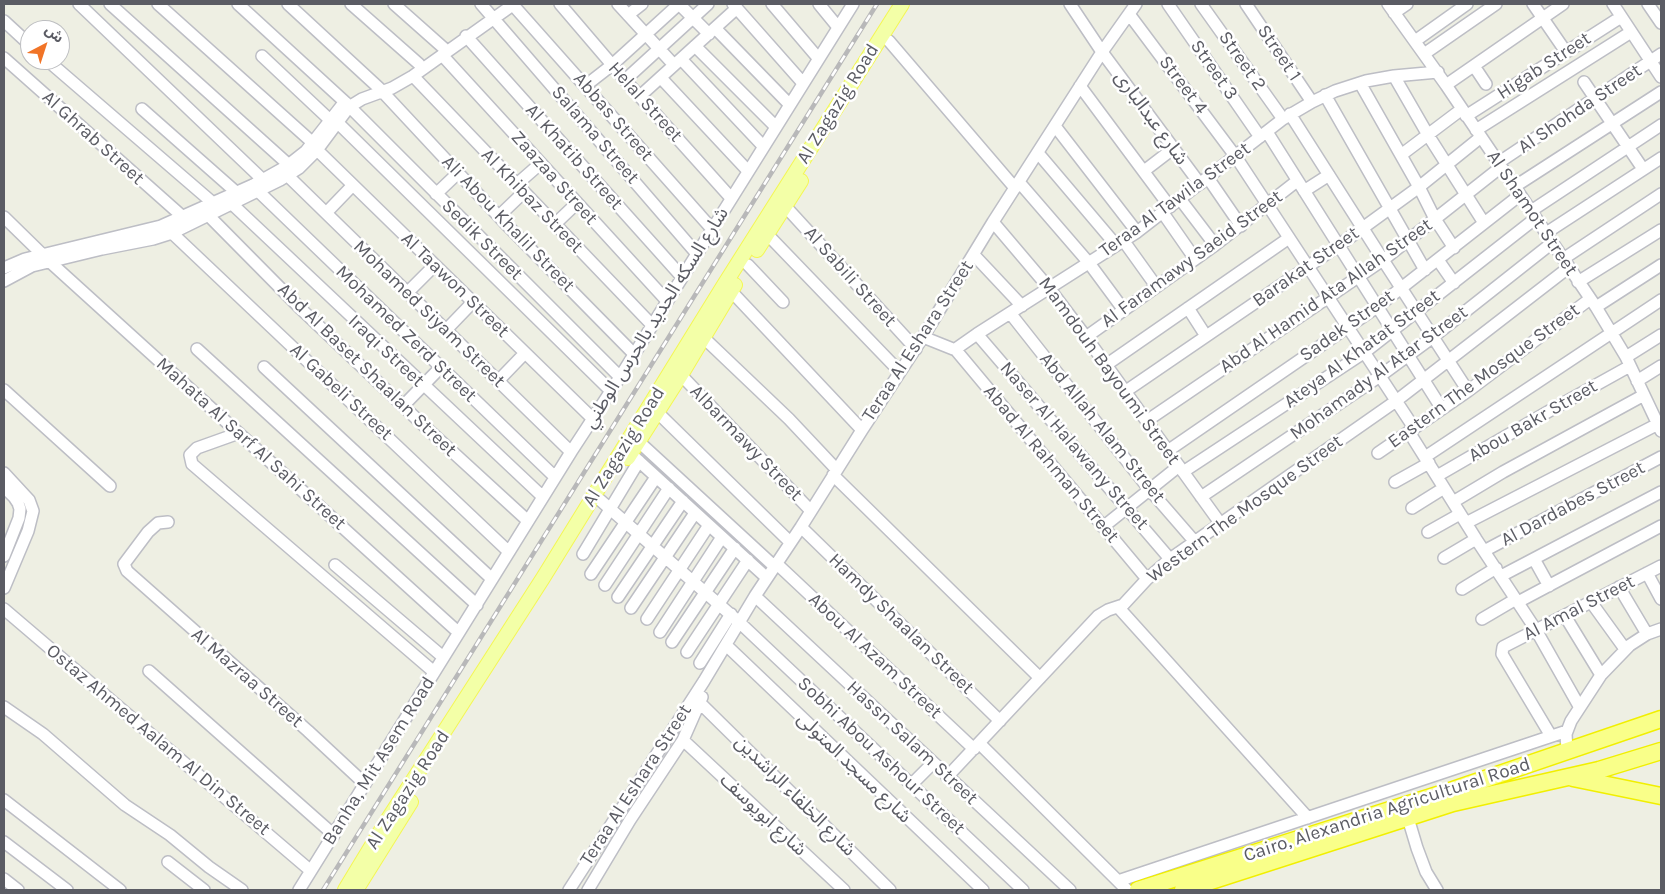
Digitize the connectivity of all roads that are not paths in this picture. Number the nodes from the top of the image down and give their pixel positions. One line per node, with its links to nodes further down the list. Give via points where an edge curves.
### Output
1 (79, 4): 117 (street)
2 (110, 4): 112 (street, Mohamed Siyam Street)
3 (158, 4): 99 (street, Al Taawon Street)
4 (238, 4): 86 (street, Sedik Street)
5 (288, 4): 79 (street, Ali Abou Khalil Street)
6 (351, 4): 61 (street)
7 (394, 4): 55 (street, Zaazaa Street)
8 (481, 4): 35 (street, Salama Street)
9 (514, 4): 35 (street); 77 (street, Abbas Street)
10 (560, 4): 62 (street, Helal Street)
11 (618, 4): 34 (street)
12 (642, 4): 34 (street)
13 (679, 4): 37 (street); 44 (street)
14 (708, 4): 37 (street)
15 (772, 4): 58 (street)
16 (819, 4): 41 (street)
17 (853, 4): 41 (street, شارع السكه الحديد بالحرس الوطني)
18 (902, 4): 74 (main road, Al Zagazig Road)
19 (912, 4): 47 (main road, Al Zagazig Road)
20 (1070, 4): 51 (street, شارع عبدالبارى)
21 (1168, 4): 95 (street, Street 3)
22 (1201, 4): 89 (street, Street 2)
23 (1246, 4): 84 (street, Street 1)
24 (1407, 4): 32 (street)
25 (1467, 4): 48 (street)
26 (1496, 4): 53 (street)
27 (1533, 4): 38 (street)
28 (1563, 4): 38 (street)
29 (1612, 4): 36 (street)
30 (1648, 4): 40 (street)
31 (735, 6): 42 (street); 71 (street)
32 (1391, 8): 48 (street, Al Shamot Street)
33 (1133, 9): 51 (street, Teraa Al Eshara Street); 106 (street, Street 4)
34 (628, 15): 44 (street)
35 (494, 17): 46 (street); 165 (street, Salama Street)
36 (1621, 17): 43 (street); 52 (street, Higab Street)
37 (693, 18): 42 (street); 50 (street)
38 (1542, 18): 52 (street); 63 (street)
39 (4, 21): 45 (street)
40 (1661, 23)
41 (838, 26): 58 (street, شارع السكه الحديد بالحرس الوطني)
42 (712, 31): 49 (street); 85 (street)
43 (1631, 32): 59 (street); 96 (street, Barakat Street)
44 (646, 35): 50 (street); 62 (street)
45 (20, 36)
46 (466, 36): 55 (street); 179 (street, Al Khatib Street)
47 (889, 41): 74 (main road, Al Zagazig Road); 121 (street)
48 (1415, 41): 53 (street, Al Shamot Street)
49 (695, 46): 60 (street); 93 (street)
50 (659, 49): 60 (street); 70 (street)
51 (1102, 52): 78 (street, Teraa Al Eshara Street); 102 (street, شارع عبدالبارى)
52 (1566, 52): 88 (street, Higab Street)
53 (1424, 54): 65 (street, Al Shamot Street)
54 (1661, 54): 59 (street, Al Shohda Street)
55 (442, 55): 61 (street); 66 (street); 108 (street, Zaazaa Street)
56 (262, 56): 90 (street)
57 (4, 58): 145 (street, Al Ghrab Street)
58 (818, 58): 71 (street, شارع السكه الحديد بالحرس الوطني)
59 (1651, 61): 68 (street); 83 (street, Al Shohda Street)
60 (678, 62): 69 (street); 100 (street)
61 (419, 64): 79 (street)
62 (612, 65): 70 (street, Helal Street); 77 (street)
63 (1474, 66): 75 (street); 76 (street)
64 (59, 70): 134 (street)
65 (1438, 72): 67 (street, Teraa Al Tawila Street); 76 (street, Al Shamot Street)
66 (413, 76): 79 (street); 124 (street, Al Khibaz Street)
67 (1394, 76): 73 (street, Teraa Al Tawila Street); 97 (street)
68 (1661, 77)
69 (660, 78): 81 (street); 113 (street)
70 (625, 80): 81 (street, Helal Street)
71 (802, 82): 85 (street, شارع السكه الحديد بالحرس الوطني)
72 (1584, 82): 83 (street)
73 (1360, 83): 82 (street, Teraa Al Tawila Street); 105 (street)
74 (856, 84): 137 (main road, Al Zagazig Road); 251 (main road, Al Zagazig Road)
75 (1486, 84)
76 (1446, 85): 88 (street, Al Shamot Street)
77 (586, 86): 152 (street, Abbas Street)
78 (1080, 86): 94 (street, Teraa Al Eshara Street); 114 (street)
79 (381, 90): 86 (street, via 356,95); 115 (street, Ali Abou Khalil Street)
80 (1661, 92): 91 (street, Sadek Street)
81 (640, 96): 132 (street, Helal Street)
82 (1325, 96): 84 (street, Teraa Al Tawila Street); 138 (street)
83 (1595, 98): 91 (street); 110 (street, Al Shohda Street)
84 (1312, 102): 89 (street, Teraa Al Tawila Street)
85 (789, 104): 93 (street, شارع السكه الحديد بالحرس الوطني)
86 (347, 105): 90 (street); 98 (street, Sedik Street)
87 (142, 109): 131 (street, Iraqi Street)
88 (1464, 112): 96 (street, Al Shamot Street); 97 (street, Higab Street)
89 (1287, 116): 95 (street, Teraa Al Tawila Street); 116 (street, Street 2)
90 (334, 121): 99 (street); 104 (street)
91 (1613, 123): 101 (street); 126 (street, Sadek Street)
92 (1661, 125): 101 (street, Ateya Al Khatat Street)
93 (775, 126): 100 (street, شارع السكه الحديد بالحرس الوطني)
94 (1055, 126): 103 (street, Teraa Al Eshara Street); 154 (street)
95 (1263, 134): 106 (street, Teraa Al Tawila Street); 122 (street, Street 3)
96 (1479, 134): 109 (street, Barakat Street); 110 (street, Al Shamot Street)
97 (1428, 135): 105 (street, Higab Street); 109 (street)
98 (384, 142): 104 (street); 118 (street, Sedik Street)
99 (314, 146): 112 (street, via 299,168); 120 (street, Al Taawon Street)
100 (764, 146): 113 (street, شارع السكه الحديد بالحرس الوطني)
101 (1628, 147): 111 (street); 142 (street, Ateya Al Khatat Street)
102 (1174, 148): 114 (street); 119 (street, شارع عبدالبارى)
103 (1038, 153): 121 (street, Teraa Al Eshara Street); 160 (street)
104 (370, 155): 127 (street)
105 (1401, 155): 123 (street)
106 (1236, 157): 119 (street, Teraa Al Tawila Street); 136 (street, Street 4)
107 (1661, 158): 111 (street, Mohamady Al Atar Street)
108 (540, 163): 124 (street); 135 (street, Zaazaa Street)
109 (1446, 165): 123 (street, Barakat Street); 130 (street)
110 (1500, 165): 126 (street, Al Shamot Street); 130 (street, Abd Al Hamid Ata Allah Street)
111 (1643, 169): 158 (street, Mohamady Al Atar Street)
112 (288, 170): 117 (street); 125 (street); 140 (street, Mohamed Siyam Street)
113 (748, 171): 132 (street, شارع السكه الحديد بالحرس الوطني)
114 (1144, 171): 139 (street)
115 (458, 173): 128 (street); 143 (street, Ali Abou Khalil Street)
116 (1329, 175): 122 (street, Al Faramawy Saeid Street); 151 (street, Street 2)
117 (262, 179): 131 (street)
118 (423, 180): 127 (street); 128 (street, Sedik Street)
119 (1204, 181): 133 (street, Teraa Al Tawila Street); 150 (street, شارع عبدالبارى)
120 (353, 185): 140 (street); 175 (street, Al Taawon Street)
121 (1017, 185): 147 (street, Teraa Al Eshara Street); 171 (street)
122 (1301, 186): 136 (street, Al Faramawy Saeid Street); 162 (street, Street 3)
123 (1420, 187): 138 (street, Barakat Street); 146 (street)
124 (520, 188): 143 (street); 149 (street, Al Khibaz Street)
125 (258, 191): 131 (street); 227 (street, Mohamed Zerd Street)
126 (1517, 191): 142 (street, Al Shamot Street); 148 (street, Sadek Street)
127 (410, 194): 204 (street)
128 (436, 194): 201 (street, Sedik Street)
129 (1661, 194): 172 (street, Western The Mosque Street)
130 (1466, 195): 146 (street, Abd Al Hamid Ata Allah Street); 148 (street)
131 (234, 198): 134 (street); 141 (street); 235 (street, Iraqi Street)
132 (731, 198): 152 (street, شارع السكه الحديد بالحرس الوطني)
133 (1180, 199): 139 (street, Teraa Al Tawila Street); 161 (street)
134 (213, 203): 145 (street)
135 (577, 203): 149 (street); 191 (street, Zaazaa Street)
136 (1267, 204): 150 (street, Al Faramawy Saeid Street); 157 (street, Street 4)
137 (785, 206): 156 (main road, Al Zagazig Road); 215 (street, Al Sabili Street)
138 (1389, 209): 151 (street, Barakat Street); 159 (street)
139 (1166, 210): 154 (street, Teraa Al Tawila Street); 168 (street)
140 (326, 213): 187 (street, Mohamed Siyam Street)
141 (208, 215): 155 (street); 242 (street, Abd Al Baset Shaalan Street)
142 (1533, 215): 158 (street, Al Shamot Street); 182 (street, Ateya Al Khatat Street)
143 (499, 216): 220 (street, Ali Abou Khalil Street)
144 (4, 217): 167 (street, Mahata Al Sarf Al Sahi Street)
145 (183, 217): 164 (street)
146 (1435, 219): 159 (street, Abd Al Hamid Ata Allah Street); 163 (street)
147 (994, 222): 166 (street, Teraa Al Eshara Street); 185 (street, Mamdouh Bayoumi Street)
148 (1484, 223): 163 (street, Sadek Street)
149 (555, 224): 202 (street, Al Khibaz Street)
150 (1241, 226): 161 (street, Al Faramawy Saeid Street)
151 (1362, 228): 162 (street, Barakat Street); 169 (street, Street 2)
152 (712, 229): 165 (street, شارع السكه الحديد بالحرس الوطني)
153 (1661, 230): 183 (street)
154 (1137, 232): 160 (street, Teraa Al Tawila Street)
155 (172, 233): 164 (street, via 153,239); 297 (street, Al Gabeli Street)
156 (767, 234): 173 (main road, Al Zagazig Road); 228 (street)
157 (1290, 238): 176 (street, Street 4); 197 (street)
158 (1549, 238): 172 (street, Al Shamot Street); 213 (street, Mohamady Al Atar Street)
159 (1409, 240): 169 (street, Abd Al Hamid Ata Allah Street); 178 (street)
160 (1120, 243): 171 (street, Teraa Al Tawila Street); 184 (street)
161 (1214, 246): 168 (street, Al Faramawy Saeid Street)
162 (1338, 246): 176 (street, Barakat Street); 180 (street, Street 3)
163 (1454, 248): 170 (street, Sadek Street)
164 (84, 249): 167 (street)
165 (697, 254): 179 (street, شارع السكه الحديد بالحرس الوطني)
166 (974, 255): 195 (street); 211 (street, Teraa Al Eshara Street)
167 (47, 258): 177 (street, via 25,259); 181 (street); 250 (street, Mahata Al Sarf Al Sahi Street)
168 (1195, 259): 184 (street, Al Faramawy Saeid Street)
169 (1383, 260): 180 (street, Abd Al Hamid Ata Allah Street); 186 (street, Street 2)
170 (1438, 260): 178 (street, Sadek Street); 182 (street)
171 (1089, 263): 185 (street, Teraa Al Tawila Street); 198 (street)
172 (1566, 264): 183 (street, Al Shamot Street); 222 (street, Western The Mosque Street)
173 (748, 265): 188 (main road, Al Zagazig Road); 192 (street)
174 (1661, 265): 194 (street, Eastern The Mosque Street)
175 (434, 266): 187 (street); 193 (street, Al Taawon Street)
176 (1308, 266): 189 (street, Street 4); 210 (street, Barakat Street)
177 (4, 268)
178 (1425, 270): 186 (street, Sadek Street)
179 (682, 277): 191 (street, شارع السكه الحديد بالحرس الوطني)
180 (1358, 277): 189 (street, Abd Al Hamid Ata Allah Street); 196 (street, Street 3)
181 (4, 282)
182 (1454, 282): 199 (street, Ateya Al Khatat Street)
183 (1578, 282): 194 (street, Al Shamot Street)
184 (1156, 286): 198 (street, Al Faramawy Saeid Street)
185 (1049, 288): 195 (street, Teraa Al Tawila Street); 212 (street, Mamdouh Bayoumi Street)
186 (1402, 288): 196 (street, Sadek Street); 199 (street, Street 2)
187 (408, 292): 205 (street, Mohamed Siyam Street)
188 (731, 292): 214 (main road, Al Zagazig Road); 248 (street)
189 (1328, 297): 203 (street, Street 4); 246 (street, Abd Al Hamid Ata Allah Street)
190 (1661, 300): 207 (street)
191 (667, 301): 202 (street, شارع السكه الحديد بالحرس الوطني)
192 (784, 302)
193 (472, 303): 205 (street); 219 (street, Al Taawon Street)
194 (1593, 303): 207 (street, Al Shamot Street); 238 (street, Eastern The Mosque Street)
195 (1022, 306): 200 (street, Teraa Al Tawila Street)
196 (1377, 307): 203 (street, Sadek Street); 206 (street, Street 3)
197 (1188, 308): 210 (street); 224 (street)
198 (1123, 309): 212 (street, Al Faramawy Saeid Street)
199 (1417, 311): 206 (street, Ateya Al Khatat Street); 213 (street, Street 2)
200 (1010, 313): 208 (street, Teraa Al Tawila Street); 268 (street, Abd Allah Alam Street)
201 (557, 314): 204 (street); 231 (street, Sedik Street)
202 (652, 325): 220 (street, شارع السكه الحديد بالحرس الوطني)
203 (1348, 326): 218 (street, Street 4); 252 (street, Sadek Street)
204 (546, 327): 239 (street)
205 (446, 330): 233 (street, Mohamed Siyam Street)
206 (1392, 331): 218 (street, Ateya Al Khatat Street); 221 (street, Street 3)
207 (1612, 333): 223 (street, Al Shamot Street); 256 (street)
208 (977, 334): 217 (street, Teraa Al Tawila Street); 275 (street, Naser Al Halawany Street)
209 (1661, 335): 223 (street, Abou Bakr Street)
210 (1206, 336): 237 (street, Barakat Street)
211 (923, 337): 215 (street, Teraa Al Eshara Street); 217 (street)
212 (1086, 337): 224 (street, Mamdouh Bayoumi Street)
213 (1433, 337): 221 (street, Mohamady Al Atar Street); 222 (street, Street 2)
214 (704, 338): 229 (main road, Al Zagazig Road); 258 (street, via 777,407)
215 (916, 348): 228 (street, Teraa Al Eshara Street)
216 (198, 349): 327 (street)
217 (955, 349): 287 (street, Abad Al Rahman Street)
218 (1365, 352): 230 (street, Street 4); 257 (street, Ateya Al Khatat Street)
219 (524, 353): 233 (street); 245 (street, Al Taawon Street)
220 (634, 354): 231 (street, شارع السكه الحديد بالحرس الوطني)
221 (1408, 355): 230 (street, Mohamady Al Atar Street); 232 (street, Street 3)
222 (1448, 360): 232 (street, Western The Mosque Street); 238 (street, Street 2)
223 (1628, 362): 234 (street, Al Shamot Street); 260 (street, Abou Bakr Street)
224 (1106, 365): 237 (street, Mamdouh Bayoumi Street)
225 (1661, 366): 234 (street)
226 (264, 367): 314 (street)
227 (441, 367): 235 (street); 261 (street, Mohamed Zerd Street)
228 (900, 372): 248 (street, Teraa Al Eshara Street)
229 (681, 375): 244 (main road, Al Zagazig Road); 277 (street, Albarmawy Street)
230 (1380, 376): 241 (street, Street 4); 271 (street, Mohamady Al Atar Street)
231 (620, 377): 239 (street, شارع السكه الحديد بالحرس الوطني)
232 (1423, 380): 241 (street, Western The Mosque Street); 243 (street, Street 3)
233 (498, 381): 253 (street, Mohamed Siyam Street)
234 (1637, 381): 240 (street, Al Shamot Street)
235 (423, 386): 242 (street); 270 (street, Iraqi Street)
236 (4, 390): 264 (street)
237 (1126, 391): 246 (street, Mamdouh Bayoumi Street)
238 (1468, 391): 243 (street, Eastern The Mosque Street)
239 (611, 392): 245 (street, شارع السكه الحديد بالحرس الوطني)
240 (1644, 395): 247 (street, Al Shamot Street); 273 (street)
241 (1396, 401): 249 (street, Street 4); 283 (street, Western The Mosque Street)
242 (403, 406): 280 (street, Abd Al Baset Shaalan Street)
243 (1442, 409): 249 (street, Eastern The Mosque Street)
244 (657, 412): 251 (main road, Al Zagazig Road); 292 (street)
245 (593, 419): 253 (street, شارع السكه الحديد بالحرس الوطني)
246 (1148, 420): 252 (street, Mamdouh Bayoumi Street)
247 (1660, 428): 279 (street)
248 (862, 430): 258 (street, Teraa Al Eshara Street)
249 (1412, 430): 254 (street, Eastern The Mosque Street); 256 (street, Street 4)
250 (239, 433): 338 (street, Mahata Al Sarf Al Sahi Street); 348 (street, via 197,448 190,455 192,464)
251 (636, 444): 262 (street); 274 (main road, Al Zagazig Road); 306 (street, Abou Al Azam Street); 374 (main road, Al Zagazig Road, via 543,578)
252 (1169, 450): 257 (street, Mamdouh Bayoumi Street)
253 (571, 452): 261 (street, شارع السكه الحديد بالحرس الوطني)
254 (1378, 453)
255 (1661, 457): 296 (street, Al Dardabes Street)
256 (1427, 460): 260 (street, Street 4); 263 (street)
257 (1181, 469): 268 (street, Ateya Al Khatat Street); 271 (street, Mamdouh Bayoumi Street)
258 (835, 472): 277 (street, Teraa Al Eshara Street); 350 (street)
259 (4, 473): 319 (street, via 25,495 32,511 28,532)
260 (1437, 476): 267 (street, Street 4)
261 (555, 477): 270 (street, شارع السكه الحديد بالحرس الوطني)
262 (656, 477): 266 (street); 282 (street)
263 (1395, 482)
264 (110, 486)
265 (4, 487): 299 (street, via 14,496 20,509 16,529)
266 (669, 488): 272 (street); 289 (street)
267 (1444, 488): 273 (street, Street 4); 276 (street)
268 (1149, 489): 275 (street, Ateya Al Khatat Street); 293 (street, Abd Allah Alam Street)
269 (1661, 492): 303 (street)
270 (543, 497): 280 (street, شارع السكه الحديد بالحرس الوطني)
271 (1201, 497): 283 (street, Mamdouh Bayoumi Street)
272 (683, 501): 278 (street); 294 (street)
273 (1453, 502): 279 (street, Street 4)
274 (605, 504): 282 (street, Sobhi Abou Ashour Street); 298 (street); 374 (main road, Al Zagazig Road)
275 (1126, 508): 287 (street, Ateya Al Khatat Street); 302 (street, Naser Al Halawany Street)
276 (1412, 508)
277 (811, 511): 286 (street, Teraa Al Eshara Street)
278 (696, 512): 284 (street); 300 (street)
279 (1463, 518): 288 (street); 291 (street, Street 4)
280 (528, 521): 297 (street, شارع السكه الحديد بالحرس الوطني)
281 (168, 522): 366 (street, Al Mazraa Street, via 158,523 148,532 124,564 128,573)
282 (625, 522): 289 (street, Sobhi Abou Ashour Street); 311 (street)
283 (1220, 523): 293 (street, Western The Mosque Street)
284 (709, 525): 290 (street); 308 (street)
285 (1661, 526): 317 (street)
286 (801, 527): 292 (street, Teraa Al Eshara Street); 356 (street, Hamdy Shaalan Street)
287 (1103, 527): 313 (street, Abad Al Rahman Street)
288 (1428, 532)
289 (638, 533): 294 (street, Sobhi Abou Ashour Street); 316 (street)
290 (722, 537): 295 (street); 315 (street)
291 (1476, 539): 296 (street, Street 4); 301 (street)
292 (790, 542): 306 (street, Teraa Al Eshara Street)
293 (1195, 542): 302 (street, Western The Mosque Street)
294 (652, 545): 300 (street, Sobhi Abou Ashour Street); 323 (street)
295 (734, 548): 304 (street); 321 (street)
296 (1484, 551): 309 (street, Street 4)
297 (509, 552): 314 (street, شارع السكه الحديد بالحرس الوطني)
298 (583, 554)
299 (4, 556)
300 (665, 556): 308 (street, Sobhi Abou Ashour Street); 331 (street)
301 (1444, 558)
302 (1170, 559): 313 (street, Western The Mosque Street)
303 (1534, 559): 309 (street); 317 (street)
304 (748, 560): 312 (street); 328 (street)
305 (335, 565): 345 (street)
306 (776, 565): 312 (street, Teraa Al Eshara Street); 360 (street, Abou Al Azam Street)
307 (1661, 566): 310 (street, Al Amal Street)
308 (679, 569): 315 (street, Sobhi Abou Ashour Street); 334 (street)
309 (1498, 572): 320 (street); 325 (street, Street 4)
310 (1647, 573): 318 (street, Al Amal Street); 324 (street)
311 (591, 574)
312 (767, 578): 322 (street, Teraa Al Eshara Street)
313 (1147, 579): 329 (street, Western The Mosque Street)
314 (492, 580): 327 (street, شارع السكه الحديد بالحرس الوطني)
315 (693, 581): 321 (street, Sobhi Abou Ashour Street); 339 (street)
316 (605, 585)
317 (1549, 586): 325 (street)
318 (1619, 587): 326 (street, Al Amal Street); 340 (street)
319 (4, 588)
320 (1462, 589)
321 (706, 592): 328 (street, Sobhi Abou Ashour Street); 341 (street)
322 (755, 596): 333 (street, Teraa Al Eshara Street); 363 (street, Hassn Salam Street)
323 (618, 597)
324 (1661, 599)
325 (1517, 601): 335 (street); 337 (street, Street 4)
326 (1591, 602): 332 (street, Al Amal Street); 343 (street)
327 (477, 604): 338 (street, شارع السكه الحديد بالحرس الوطني)
328 (718, 604): 333 (street, Sobhi Abou Ashour Street); 344 (street)
329 (1118, 607): 350 (street, Western The Mosque Street, via 1098,616); 370 (street)
330 (4, 608): 376 (street, Ostaz Ahmed Aalam Al Din Street)
331 (632, 608)
332 (1565, 616): 337 (street, Al Amal Street); 349 (street)
333 (735, 618): 342 (street, Teraa Al Eshara Street); 346 (street); 367 (street, Sobhi Abou Ashour Street)
334 (647, 619)
335 (1482, 619)
336 (1661, 629): 340 (street)
337 (1536, 630): 354 (street, Street 4); 358 (street, Al Amal Street, via 1505,645 1502,654)
338 (458, 632): 345 (street, Banha, Mit Asem Road)
339 (660, 632)
340 (1647, 634): 343 (street)
341 (672, 642)
342 (726, 645): 351 (street, Teraa Al Eshara Street); 391 (street, شارع مسجد المتولى)
343 (1625, 649): 349 (street)
344 (687, 652)
345 (443, 657): 348 (street, Banha, Mit Asem Road)
346 (700, 663)
347 (149, 671): 372 (street)
348 (434, 672): 366 (street, Banha, Mit Asem Road)
349 (1601, 675): 354 (street)
350 (1040, 678): 356 (street, Western The Mosque Street)
351 (704, 681): 352 (street, Teraa Al Eshara Street); 387 (street, Teraa Al Eshara Street)
352 (700, 703): 359 (street, Teraa Al Eshara Street); 390 (street, شارع الخلفاء الراشدين)
353 (4, 706): 383 (street, via 43,734 125,805)
354 (1579, 706): 357 (street)
355 (1661, 719): 361 (highway, Cairo, Alexandria Agricultural Road)
356 (1000, 721): 360 (street, Western The Mosque Street)
357 (1567, 731): 358 (street); 361 (street)
358 (1551, 736): 370 (street)
359 (683, 740): 388 (street, Teraa Al Eshara Street); 389 (street, شارع ابويوسف)
360 (976, 746): 364 (street, Western The Mosque Street); 378 (street, Abou Al Azam Street)
361 (1567, 750): 395 (highway, Cairo, Alexandria Agricultural Road, via 1450,791)
362 (1655, 753): 365 (highway, Cairo, Alexandria Agricultural Road)
363 (933, 763): 364 (street, Hassn Salam Street); 367 (street)
364 (947, 777): 393 (street, Hassn Salam Street)
365 (1569, 777): 368 (highway); 371 (highway, Cairo, Alexandria Agricultural Road, via 1477,796)
366 (365, 784): 372 (street, Banha, Mit Asem Road)
367 (912, 784): 392 (street, Sobhi Abou Ashour Street)
368 (1661, 796)
369 (4, 800): 381 (street)
370 (1308, 818): 378 (street)
371 (1408, 818): 396 (highway, Cairo, Alexandria Agricultural Road); 397 (street, via 1426,872)
372 (334, 834): 376 (street, Banha, Mit Asem Road)
373 (4, 842): 380 (street)
374 (375, 851): 385 (main road, Al Zagazig Road); 386 (main road, Al Zagazig Road)
375 (168, 862): 382 (street)
376 (312, 871): 384 (street, Banha, Mit Asem Road)
377 (4, 879): 379 (street)
378 (1118, 881): 394 (street, Abou Al Azam Street)
379 (18, 890)
380 (67, 890)
381 (120, 890)
382 (204, 890)
383 (242, 890)
384 (300, 890)
385 (345, 890)
386 (356, 890)
387 (569, 890)
388 (588, 890)
389 (844, 890)
390 (890, 890)
391 (983, 890)
392 (1023, 890)
393 (1070, 890)
394 (1126, 890)
395 (1138, 890)
396 (1183, 890)
397 (1437, 890)

